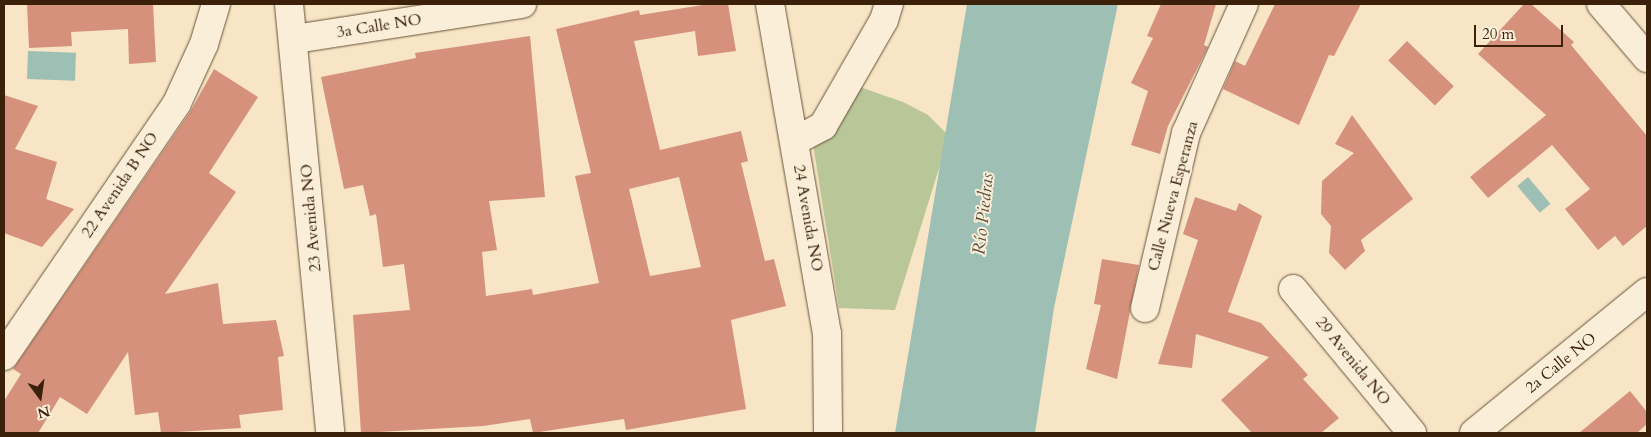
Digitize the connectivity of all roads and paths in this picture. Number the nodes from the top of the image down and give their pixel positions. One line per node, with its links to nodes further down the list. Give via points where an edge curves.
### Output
1 (216, 4): 14 (street, 22 Avenida B NO, via 204,44 176,102)
2 (289, 4): 8 (street, 23 Avenida NO)
3 (522, 4): 8 (street, 3a Calle NO)
4 (770, 4): 10 (street, 24 Avenida NO)
5 (889, 4): 10 (street, via 823,126)
6 (1244, 4): 13 (street, Calle Nueva Esperanza, via 1186,133)
7 (1601, 4): 9 (street)
8 (295, 39): 15 (street, 23 Avenida NO)
9 (1647, 58)
10 (795, 142): 16 (street, 24 Avenida NO, via 827,332)
11 (1293, 289): 17 (street, 29 Avenida NO)
12 (1647, 292): 18 (street, 2a Calle NO)
13 (1145, 308)
14 (4, 356)
15 (330, 433)
16 (828, 433)
17 (1412, 433)
18 (1474, 433)

